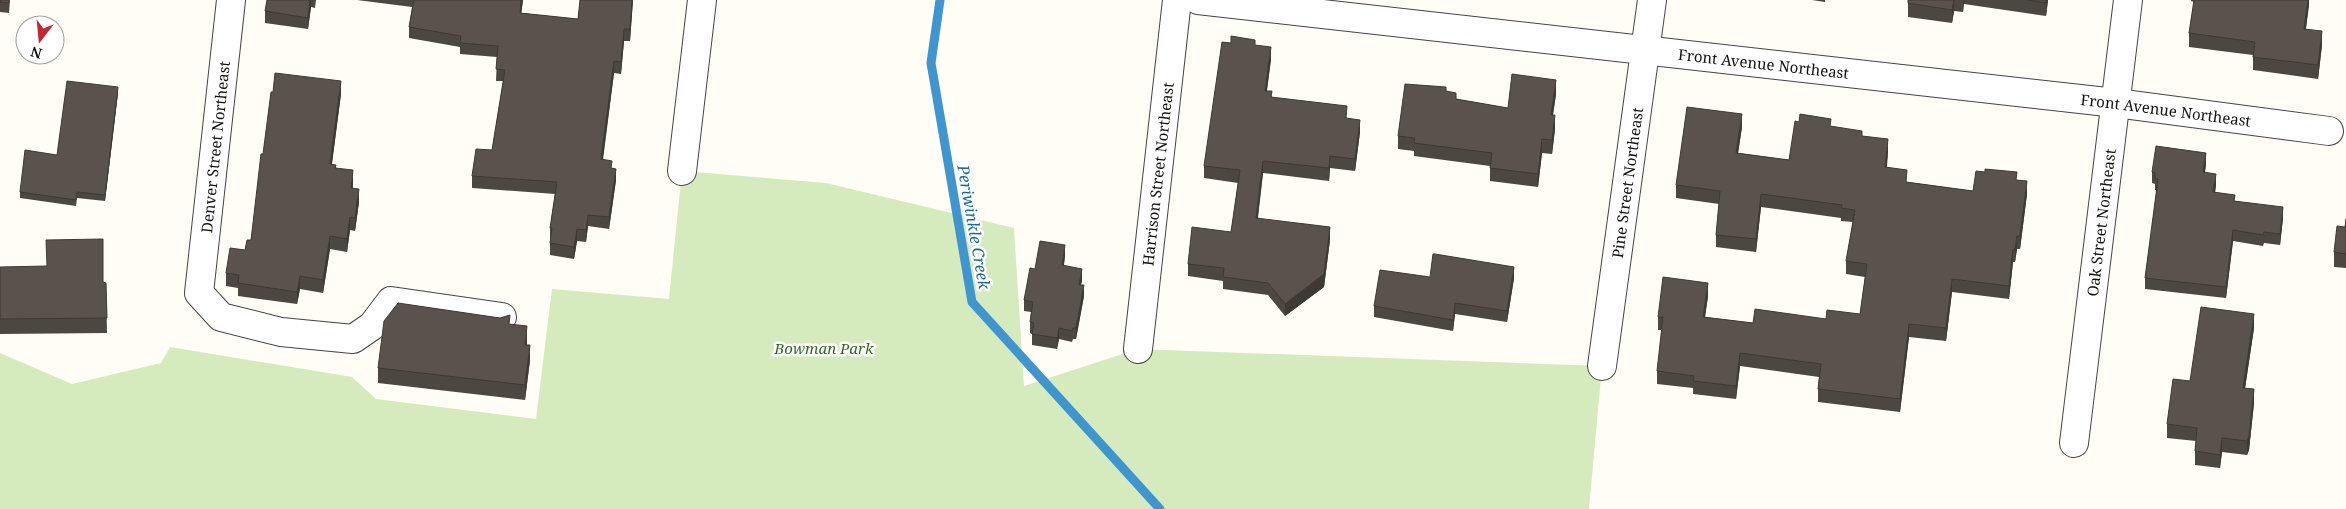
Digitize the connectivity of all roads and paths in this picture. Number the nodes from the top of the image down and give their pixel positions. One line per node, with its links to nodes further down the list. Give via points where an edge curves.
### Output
1 (231, 0): 11 (street, Denver Street Northeast, via 198,294 221,317 281,332 353,339 372,326 391,302)
2 (702, 0): 10 (street)
3 (1177, 0): 12 (street, Harrison Street Northeast)
4 (1198, 0): 7 (street, Front Avenue Northeast)
5 (1652, 0): 7 (street, Pine Street Northeast)
6 (2128, 0): 8 (street, Oak Street Northeast)
7 (1646, 51): 8 (street, Front Avenue Northeast); 13 (street, Pine Street Northeast)
8 (2116, 103): 9 (street, Front Avenue Northeast); 14 (street, Oak Street Northeast)
9 (2328, 131)
10 (682, 170)
11 (502, 317)
12 (1138, 349)
13 (1602, 366)
14 (2074, 443)

